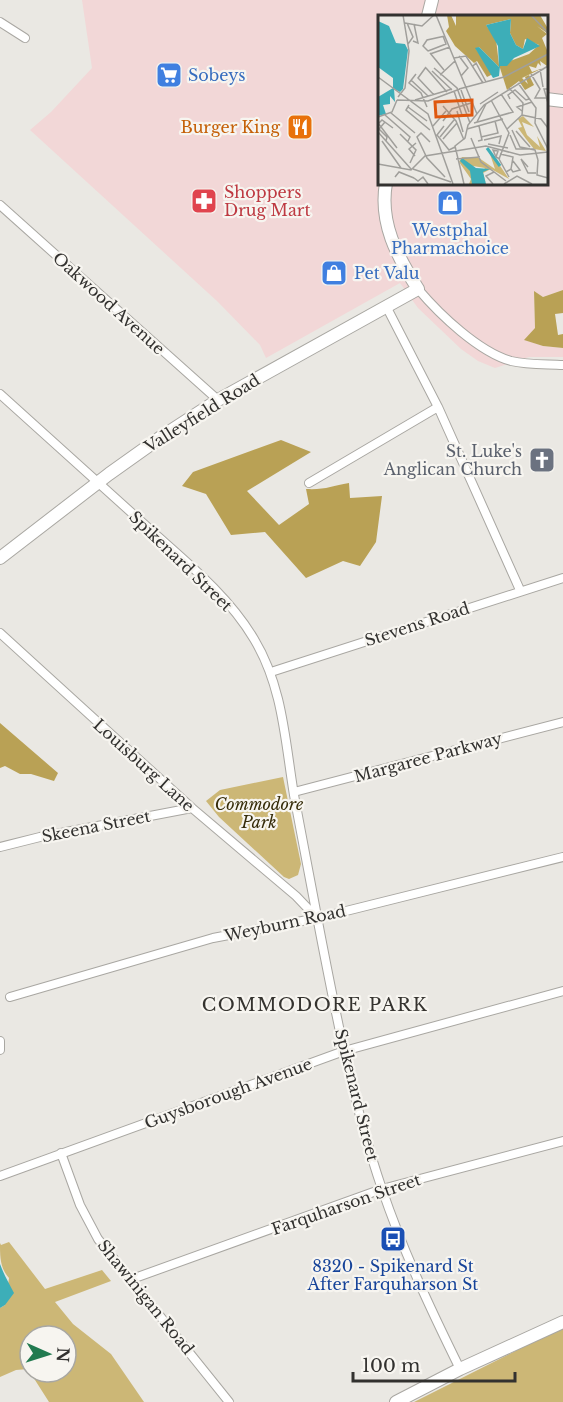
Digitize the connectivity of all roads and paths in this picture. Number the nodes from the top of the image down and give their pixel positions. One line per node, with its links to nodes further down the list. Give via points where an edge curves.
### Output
1 (432, 0): 2 (street)
2 (428, 15)
3 (0, 22): 4 (street)
4 (25, 38)
5 (548, 99): 6 (street)
6 (563, 101)
7 (386, 184): 9 (street, via 388,230)
8 (0, 206): 13 (street, Oakwood Avenue)
9 (418, 289): 10 (street, Valleyfield Road); 11 (street, via 465,334 495,356 529,364)
10 (386, 306): 13 (street, Valleyfield Road); 14 (street)
11 (563, 365)
12 (0, 394): 15 (street, Spikenard Street)
13 (218, 400): 15 (street, Valleyfield Road)
14 (438, 407): 16 (street); 19 (street)
15 (99, 483): 17 (street, Valleyfield Road); 21 (street, Spikenard Street, via 227,602 255,639)
16 (309, 483)
17 (0, 558)
18 (563, 578): 19 (street, Stevens Road)
19 (520, 590): 21 (street, Stevens Road)
20 (0, 633): 24 (street, Louisburg Lane)
21 (271, 672): 23 (street, Spikenard Street, via 287,739)
22 (563, 722): 23 (street, Margaree Parkway)
23 (294, 792): 27 (street, Spikenard Street)
24 (192, 808): 25 (street, Skeena Street); 27 (street, Louisburg Lane)
25 (0, 847)
26 (563, 856): 27 (street, Weyburn Road)
27 (318, 918): 29 (street, Weyburn Road, via 213,938); 32 (street, Spikenard Street)
28 (563, 991): 32 (street, Guysborough Avenue)
29 (10, 997)
30 (0, 1041): 31 (street)
31 (0, 1050)
32 (344, 1051): 34 (street, Guysborough Avenue); 36 (street, Spikenard Street)
33 (563, 1141): 36 (street, Farquharson Street)
34 (61, 1153): 35 (street, Guysborough Avenue); 37 (street, Shawinigan Road, via 89,1223 111,1257)
35 (0, 1176)
36 (382, 1189): 37 (street, Farquharson Street); 39 (street, Spikenard Street, via 405,1251)
37 (132, 1279): 40 (street, Shawinigan Road)
38 (563, 1322): 39 (street)
39 (460, 1369): 41 (street)
40 (229, 1402)
41 (396, 1402)

